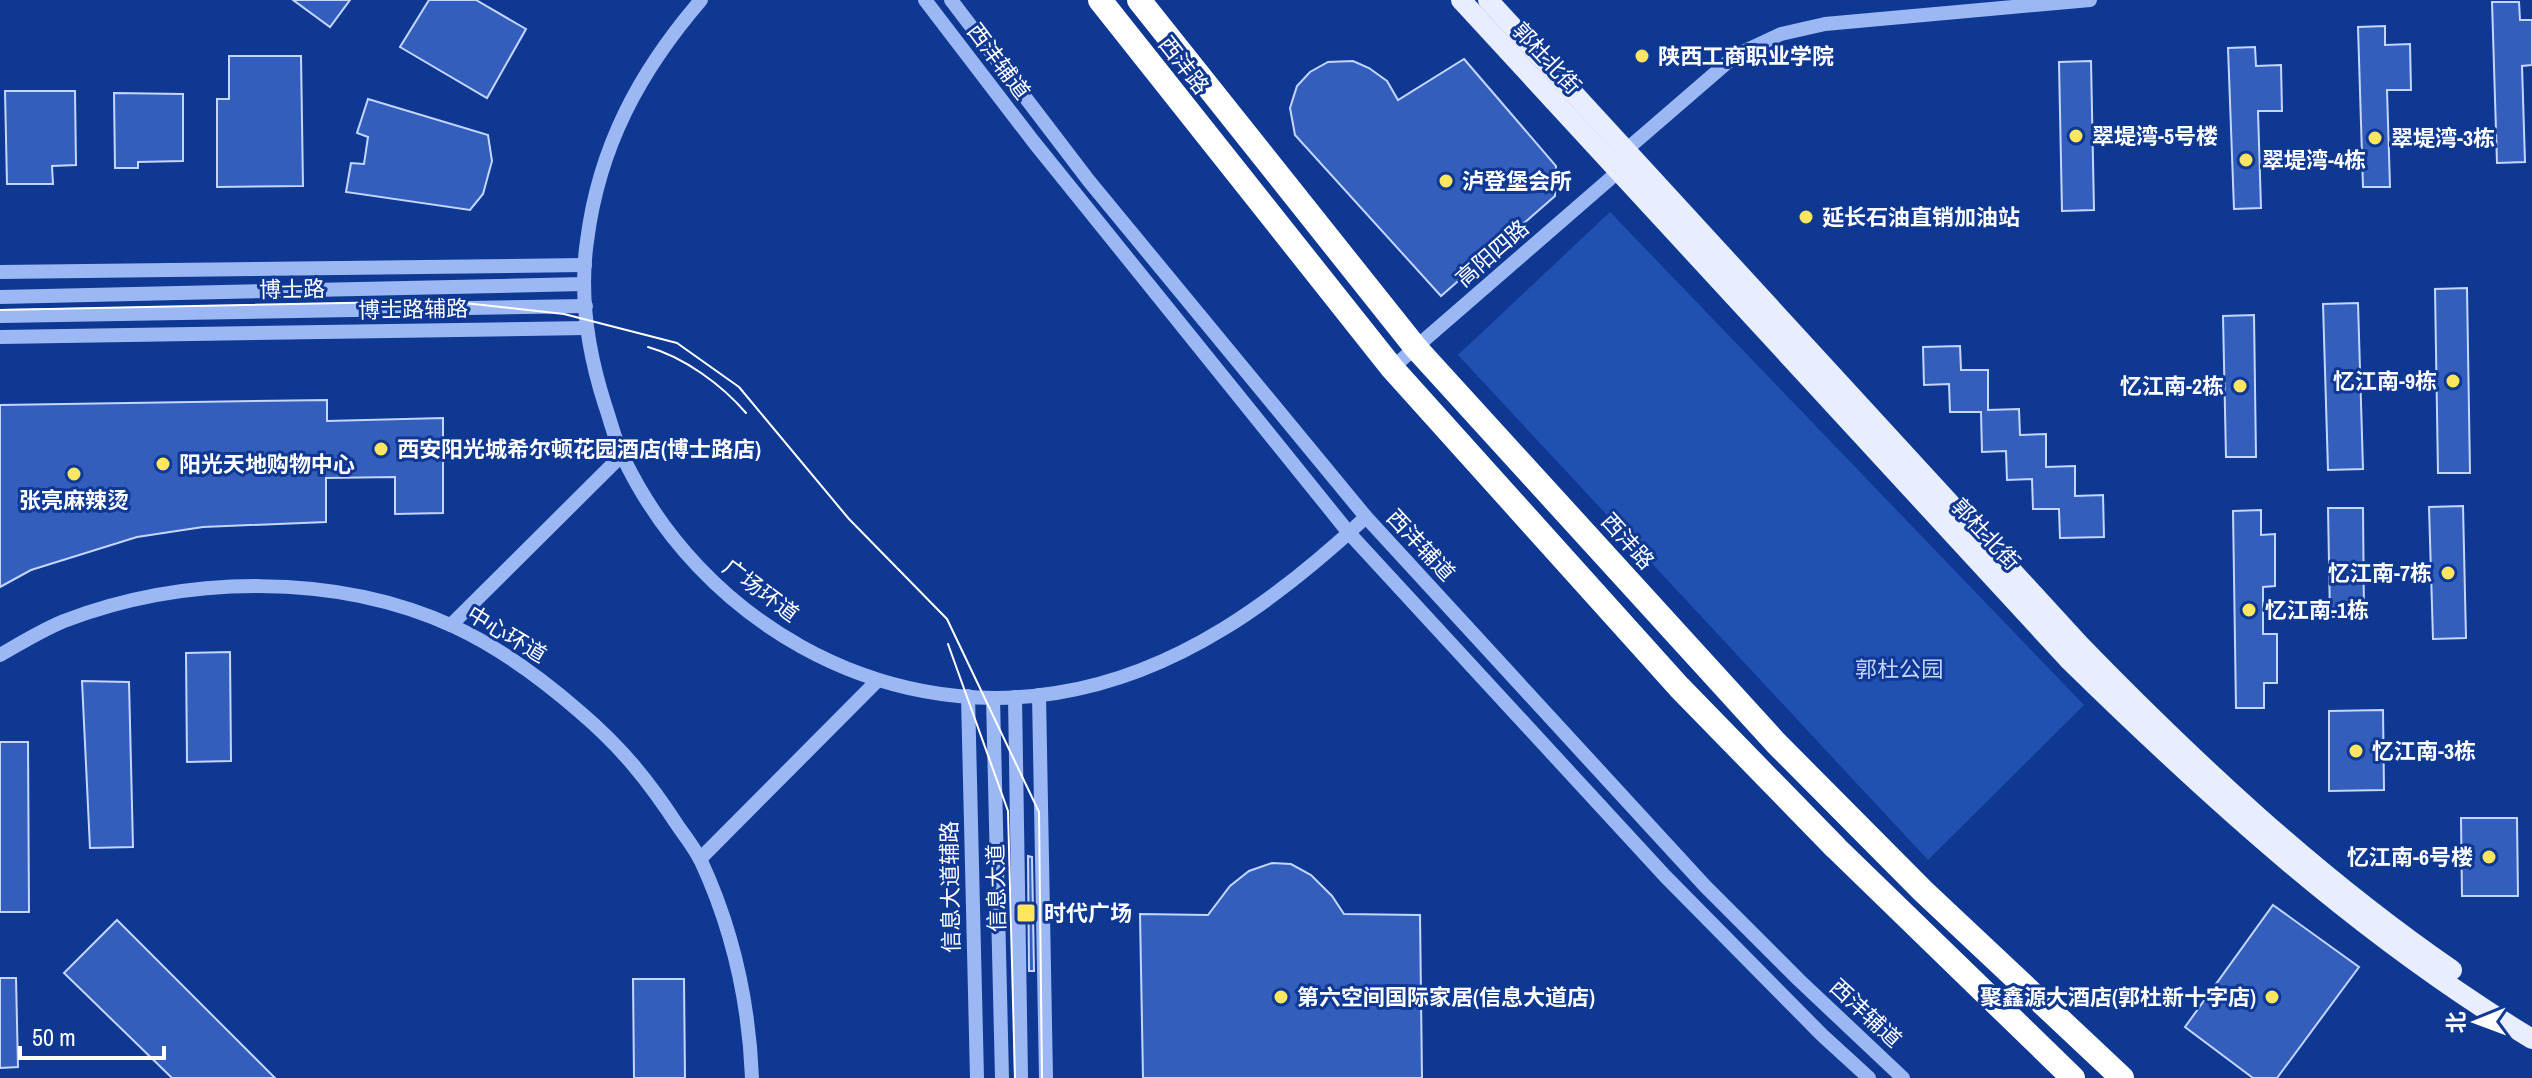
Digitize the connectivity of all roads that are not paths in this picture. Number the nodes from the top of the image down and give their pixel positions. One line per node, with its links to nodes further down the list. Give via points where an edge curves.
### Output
1 (701, 0): 11 (street, 广场环道, via 672,33 624,112 594,199)
2 (925, 0): 23 (street, 西沣辅道)
3 (951, 0): 22 (street, 西沣辅道, via 1089,181)
4 (1100, 0): 20 (highway, 西沣路)
5 (1139, 0): 19 (highway, 西沣路)
6 (1461, 0): 10 (main road, 郭杜北街)
7 (1488, 0): 9 (main road, 郭杜北街)
8 (2090, 0): 9 (street, via 1825,24 1781,34 1736,55)
9 (1626, 150): 10 (street); 32 (main road, 郭杜北街, via 2152,719 2276,832 2398,932)
10 (1619, 171): 19 (street, 高阳四路); 33 (main road, 郭杜北街, via 2068,659 2161,750 2390,945)
11 (585, 265): 12 (street, 博士路辅路); 13 (street, 广场环道)
12 (0, 272)
13 (584, 284): 14 (street, 博士路); 15 (street, 广场环道)
14 (0, 297)
15 (586, 306): 16 (street, 博士路); 17 (street, 广场环道)
16 (0, 316)
17 (587, 328): 18 (street, 博士路辅路); 21 (street, 广场环道, via 593,366)
18 (0, 337)
19 (1416, 348): 20 (street, 高阳四路); 42 (highway, 西沣路, via 1776,743 1923,891)
20 (1392, 368): 41 (highway, 西沣路, via 1679,687)
21 (622, 455): 24 (street); 26 (street, 广场环道, via 662,523 710,581 810,652)
22 (1366, 517): 23 (street, 广场环道); 40 (street, 西沣辅道, via 1705,886)
23 (1349, 533): 27 (street, 广场环道, via 1236,623 1201,644 1100,684); 39 (street, 西沣辅道, via 1665,876)
24 (451, 625): 25 (street, 中心环道, via 397,607 300,587 197,589 108,606 61,622); 31 (street, 中心环道, via 528,671 603,732 648,779)
25 (0, 655)
26 (878, 680): 28 (street, 广场环道); 31 (street)
27 (1039, 695): 29 (street, 广场环道); 38 (street)
28 (968, 696): 30 (street, 广场环道); 35 (street, 信息大道辅路)
29 (1015, 697): 30 (street, 广场环道); 37 (street, 信息大道)
30 (993, 698): 36 (street, 信息大道)
31 (700, 859): 34 (street, 中心环道, via 744,990)
32 (2532, 1023)
33 (2532, 1039)
34 (752, 1078)
35 (977, 1078)
36 (1002, 1078)
37 (1021, 1078)
38 (1046, 1078)
39 (1869, 1078)
40 (1903, 1078)
41 (2073, 1078)
42 (2122, 1078)

